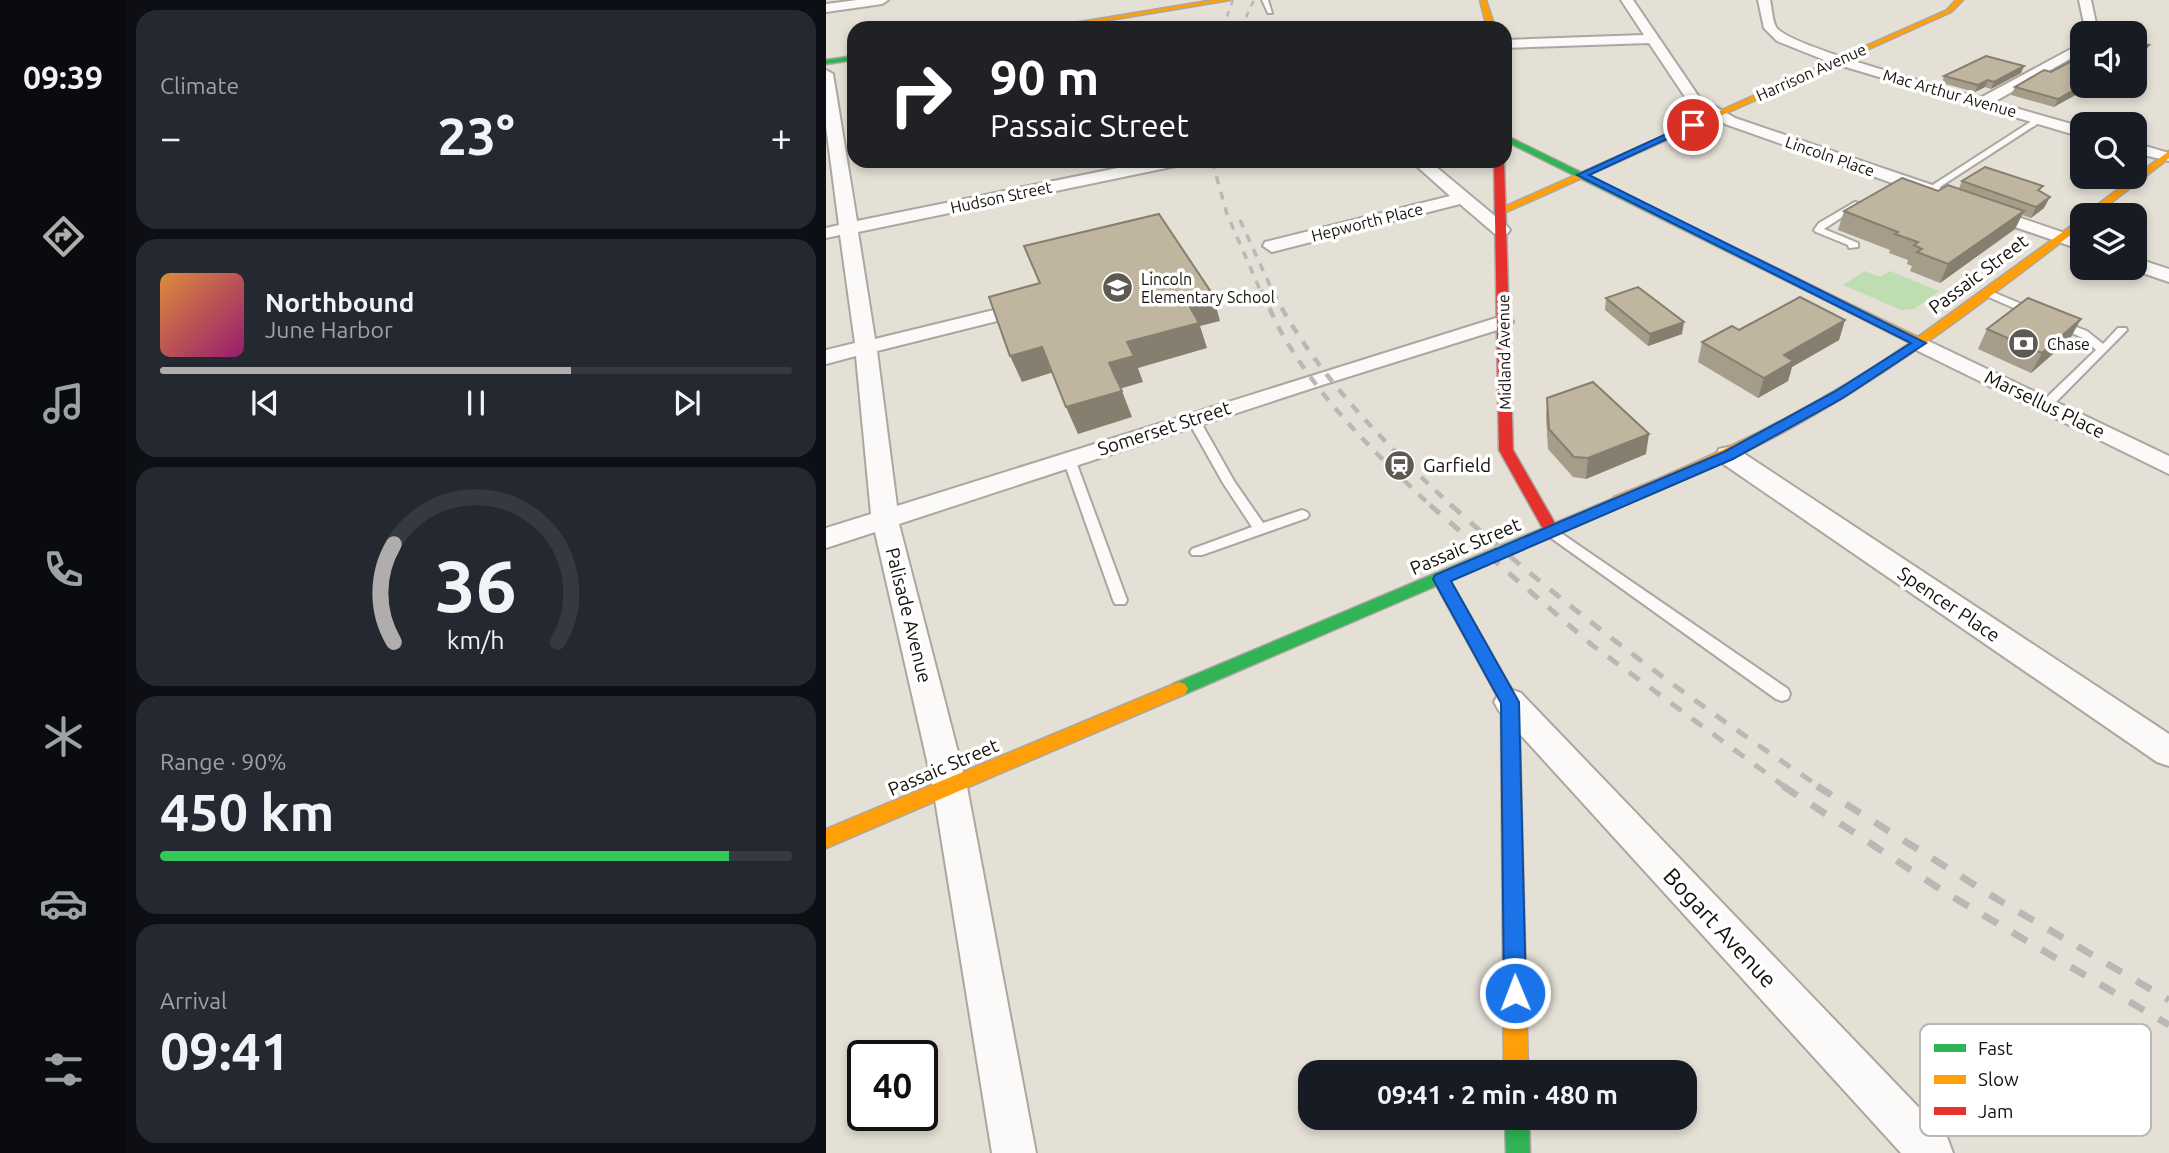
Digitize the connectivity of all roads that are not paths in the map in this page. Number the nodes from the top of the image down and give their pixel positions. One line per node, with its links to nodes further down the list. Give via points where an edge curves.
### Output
1 (882, 0): 9 (street)
2 (1227, 0): 11 (street)
3 (1265, 0): 10 (lane)
4 (1483, 0): 12 (street)
5 (1627, 0): 14 (street, Lincoln Place)
6 (1764, 0): 18 (street, Mac Arthur Avenue, via 1774,34)
7 (1960, 0): 18 (street, Harrison Avenue, via 1949,11)
8 (2085, 0): 13 (street)
9 (826, 8)
10 (1270, 12)
11 (1093, 21)
12 (1489, 21)
13 (2089, 21)
14 (1653, 39): 15 (street); 22 (street, Lincoln Place, via 1694,100)
15 (1512, 44)
16 (2070, 54): 21 (street)
17 (847, 59): 19 (street)
18 (1837, 60): 21 (street, Mac Arthur Avenue); 22 (street, Harrison Avenue)
19 (826, 62)
20 (826, 74): 25 (street, Palisade Avenue)
21 (1983, 102): 23 (street, Mac Arthur Avenue)
22 (1715, 115): 32 (street, Harrison Avenue); 33 (street, Lincoln Place, via 1895,183)
23 (2041, 119): 24 (street, Mac Arthur Avenue); 33 (lane)
24 (2070, 128)
25 (838, 134): 38 (street, Palisade Avenue)
26 (1512, 141): 32 (street)
27 (2147, 151): 28 (street)
28 (2167, 155): 36 (street)
29 (1142, 168): 38 (street, Hudson Street)
30 (1427, 168): 34 (street)
31 (1499, 168): 37 (street, Midland Avenue)
32 (1582, 175): 37 (street, Harrison Avenue); 53 (street)
33 (1929, 190): 41 (street, Lincoln Place)
34 (1463, 198): 39 (street); 43 (street, Hepworth Place)
35 (1868, 199): 44 (lane, via 1819,230 1855,244)
36 (2105, 203)
37 (1500, 211): 39 (street, Midland Avenue)
38 (837, 230): 54 (street, Palisade Avenue)
39 (1501, 230): 51 (street, Midland Avenue)
40 (2070, 230): 41 (street, Passaic Street)
41 (2061, 237): 42 (street, Lincoln Place); 47 (street, Passaic Street)
42 (2070, 240)
43 (1272, 246)
44 (1852, 246)
45 (2147, 268): 46 (street)
46 (2169, 276)
47 (1988, 293): 48 (lane); 53 (street, Passaic Street)
48 (2027, 310)
49 (998, 315): 54 (street)
50 (2047, 318): 55 (lane, via 2096,341)
51 (1503, 322): 58 (street, Somerset Street); 65 (street, Midland Avenue, via 1506,450)
52 (2122, 330): 55 (lane)
53 (1920, 343): 57 (street, Marsellus Place); 59 (street, Passaic Street, via 1839,395)
54 (866, 347): 56 (street); 63 (street, Palisade Avenue)
55 (2102, 351): 57 (lane)
56 (826, 357)
57 (2046, 405): 61 (street, Marsellus Place)
58 (1194, 419): 60 (street, Somerset Street); 64 (lane)
59 (1728, 455): 65 (street, Passaic Street); 72 (street, Spencer Place)
60 (1069, 459): 63 (street, Somerset Street); 69 (lane)
61 (2169, 466)
62 (1302, 515): 64 (lane)
63 (885, 519): 66 (street, Somerset Street); 73 (street, Palisade Avenue)
64 (1260, 529): 67 (lane)
65 (1552, 532): 68 (street, Passaic Street); 70 (lane)
66 (826, 538)
67 (1197, 552)
68 (1441, 579): 71 (street); 73 (street, Passaic Street)
69 (1120, 600)
70 (1782, 694)
71 (1510, 702): 75 (street); 79 (street, Bogart Avenue)
72 (2169, 752)
73 (950, 787): 74 (street, Passaic Street); 77 (street, Palisade Avenue)
74 (826, 839)
75 (1517, 1060)
76 (1517, 1130): 78 (street)
77 (1014, 1153)
78 (1518, 1153)
79 (1931, 1153)

